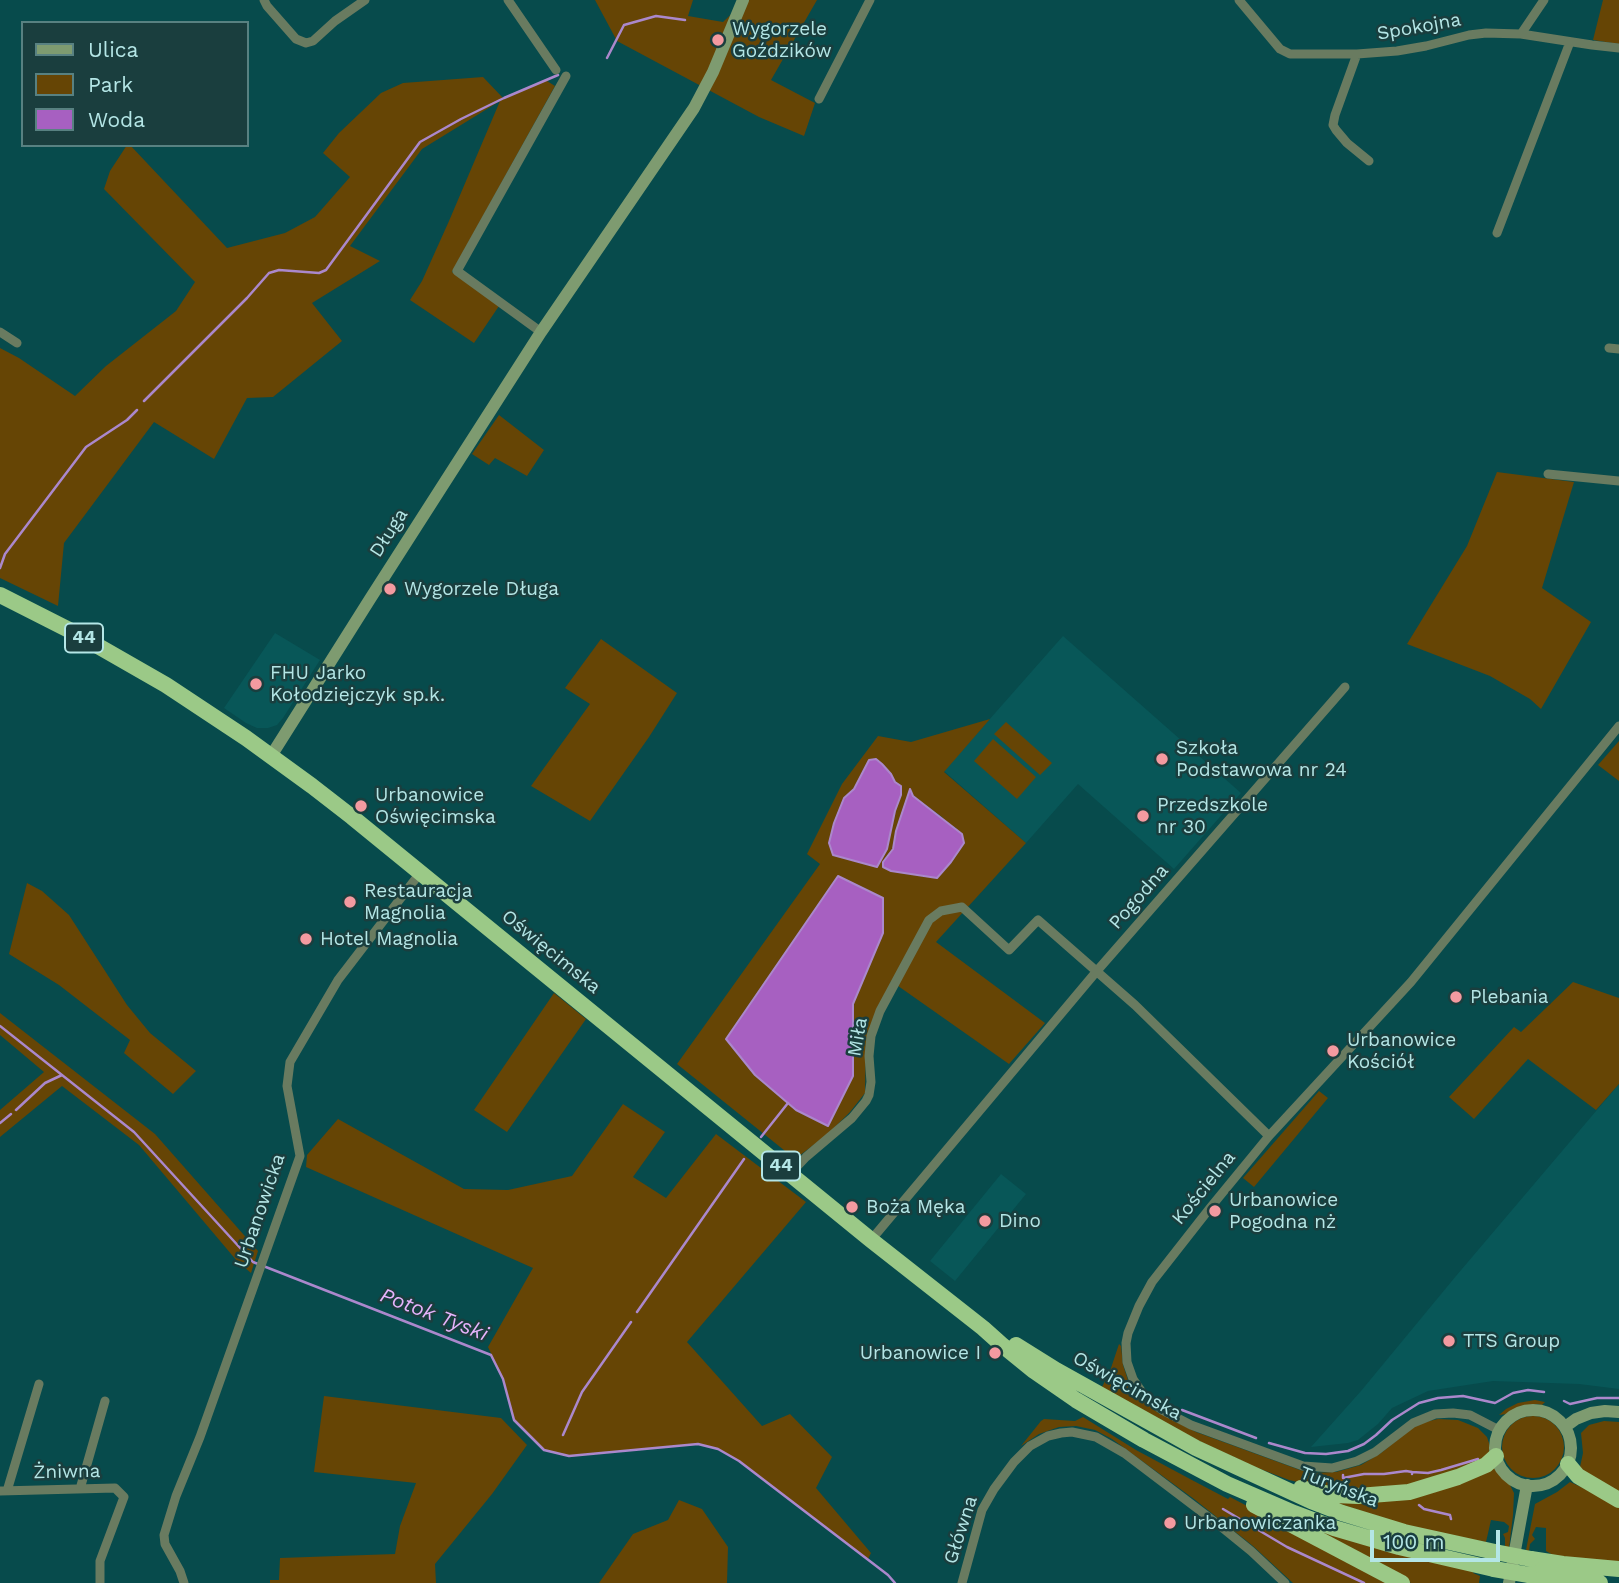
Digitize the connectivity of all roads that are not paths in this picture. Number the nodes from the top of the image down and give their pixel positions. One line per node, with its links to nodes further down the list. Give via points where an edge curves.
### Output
1 (264, 0): 2 (street, via 296,39 306,43)
2 (365, 0)
3 (508, 0): 12 (street)
4 (743, 0): 18 (street, Długa, via 694,108)
5 (870, 0): 14 (street)
6 (1239, 0): 11 (street, Spokojna, via 1280,50 1301,55)
7 (1544, 0): 8 (street)
8 (1521, 34): 9 (street, Spokojna); 11 (street, Spokojna, via 1469,35 1426,47)
9 (1570, 42): 10 (street, Spokojna); 16 (street)
10 (1619, 48)
11 (1357, 54): 15 (street, Spokojna, via 1333,125)
12 (556, 70)
13 (566, 76): 18 (street, via 457,271)
14 (819, 99)
15 (1369, 161)
16 (1497, 233)
17 (0, 332): 19 (street)
18 (541, 332): 25 (street, Długa)
19 (17, 343)
20 (1548, 474): 21 (street)
21 (1619, 481)
22 (0, 595): 25 (highway, Oświęcimska / 44, via 166,685)
23 (1345, 687): 27 (street, Pogodna)
24 (1619, 726): 28 (street, Kościelna, via 1411,982)
25 (271, 756): 26 (highway, Oświęcimska / 44)
26 (420, 873): 29 (highway, Oświęcimska / 44); 49 (street, Urbanowicka, via 338,980 290,1062 287,1086 300,1156 164,1535)
27 (1097, 972): 28 (street); 29 (street, Miła, via 1038,920 1009,950 961,907 941,911 929,920 880,1011 871,1036 869,1096 852,1118); 30 (street, Pogodna)
28 (1269, 1136): 36 (street, Kościelna, via 1152,1282 1139,1306 1126,1352 1140,1391 1162,1410 1191,1425 1312,1468 1357,1461 1410,1424 1435,1414 1470,1415)
29 (790, 1174): 30 (highway, Oświęcimska / 44)
30 (871, 1240): 31 (highway, Oświęcimska / 44)
31 (983, 1328): 39 (highway, Oświęcimska / 44, via 1196,1448); 40 (highway, Oświęcimska / 44, via 1076,1400)
32 (39, 1384): 43 (street)
33 (105, 1401): 42 (street)
34 (1619, 1412): 35 (street, via 1591,1413)
35 (1565, 1427): 36 (street, via 1550,1414 1531,1410 1513,1416); 38 (street, via 1571,1445)
36 (1499, 1430): 37 (street)
37 (1496, 1456): 39 (highway, via 1486,1465 1434,1486 1383,1495 1312,1492); 41 (street, via 1511,1479)
38 (1568, 1464): 41 (street, via 1555,1479); 44 (highway, via 1578,1476)
39 (1253, 1474): 45 (highway, Turyńska / 44, via 1342,1513)
40 (1227, 1484): 45 (highway, Turyńska / 44, via 1334,1528 1399,1547); 52 (highway, via 1255,1505)
41 (1527, 1485): 53 (street)
42 (80, 1489): 43 (street, Żniwna); 48 (street, Żniwna, via 115,1488 124,1497 100,1561)
43 (3, 1491)
44 (1619, 1500)
45 (1494, 1561): 46 (highway, Turyńska / 44, bridge)
46 (1530, 1567): 47 (highway, Turyńska / 44, via 1563,1564); 54 (highway, Turyńska / 44)
47 (1619, 1569)
48 (100, 1583)
49 (184, 1583)
50 (962, 1583): 51 (street, Główna, via 985,1503 1020,1456 1043,1438 1079,1432 1104,1440 1130,1457)
51 (1285, 1583)
52 (1402, 1583)
53 (1509, 1583)
54 (1600, 1583)

